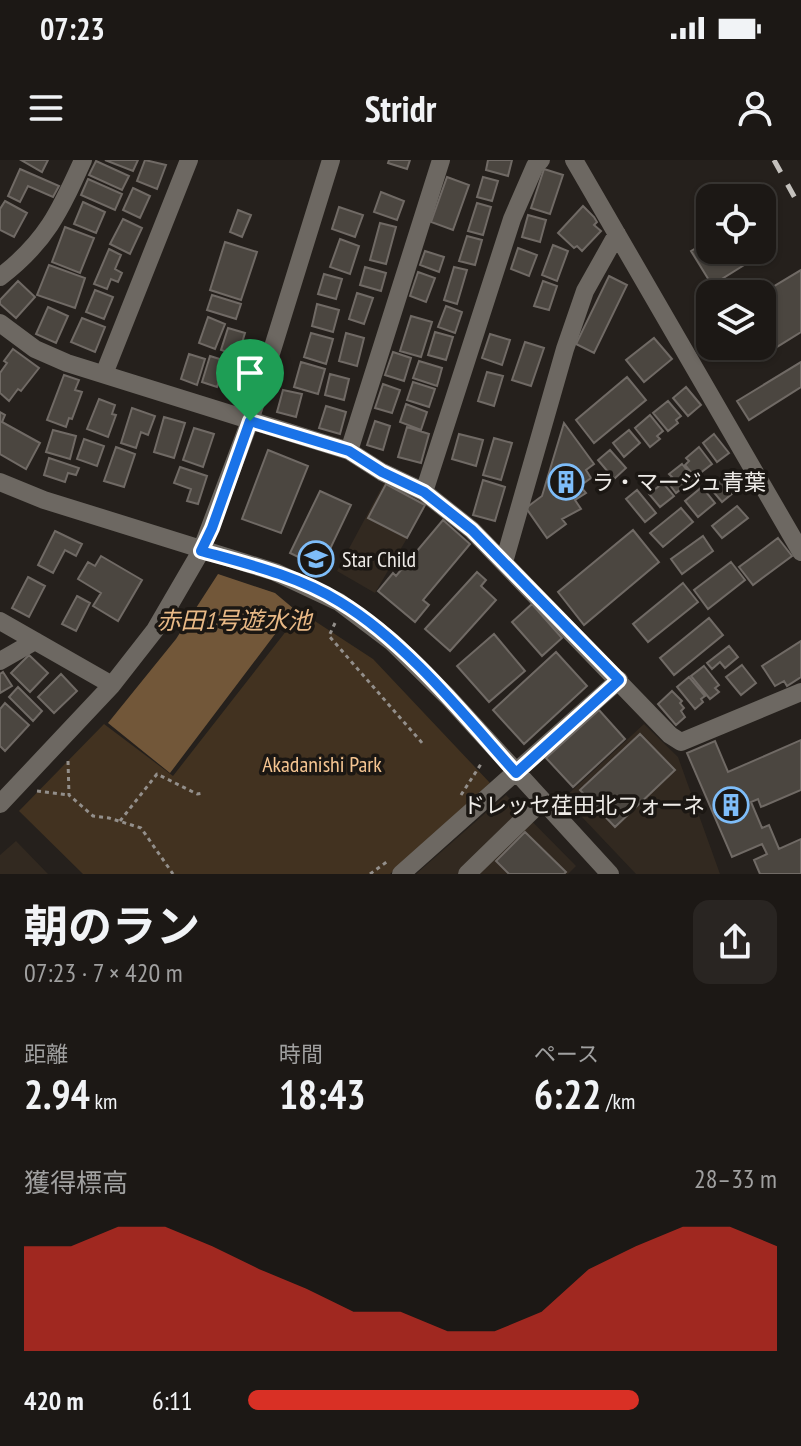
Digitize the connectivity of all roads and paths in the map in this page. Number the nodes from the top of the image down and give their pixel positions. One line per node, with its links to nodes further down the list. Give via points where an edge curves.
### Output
1 (83, 160): 8 (street, via 58,216)
2 (189, 160): 10 (street)
3 (331, 160): 11 (street)
4 (441, 160): 12 (street)
5 (541, 160): 14 (street, via 512,219)
6 (574, 160): 7 (street)
7 (617, 234): 16 (street); 17 (street, via 585,291 565,349)
8 (0, 277)
9 (0, 323): 10 (street, via 35,349)
10 (104, 374): 11 (street)
11 (250, 421): 12 (street); 15 (street)
12 (349, 451): 14 (street)
13 (0, 482): 15 (street)
14 (424, 492): 17 (street)
15 (201, 551): 23 (street, via 155,630); 27 (street, via 275,572 339,602 392,642)
16 (801, 552)
17 (504, 562): 22 (street)
18 (0, 621): 20 (street)
19 (335, 623): 25 (path, via 329,636)
20 (35, 641): 21 (street); 23 (street)
21 (0, 661)
22 (619, 680): 24 (street, via 681,742); 27 (street)
23 (112, 685): 32 (street)
24 (801, 692)
25 (423, 744)
26 (66, 750): 30 (path)
27 (516, 773): 31 (street); 35 (street)
28 (31, 790): 30 (path)
29 (203, 793): 33 (path, via 157,774)
30 (69, 795): 33 (path, via 93,816)
31 (542, 801): 36 (street); 37 (street)
32 (0, 804)
33 (120, 821): 34 (path, via 141,828)
34 (173, 874)
35 (401, 874)
36 (467, 874)
37 (610, 874)

